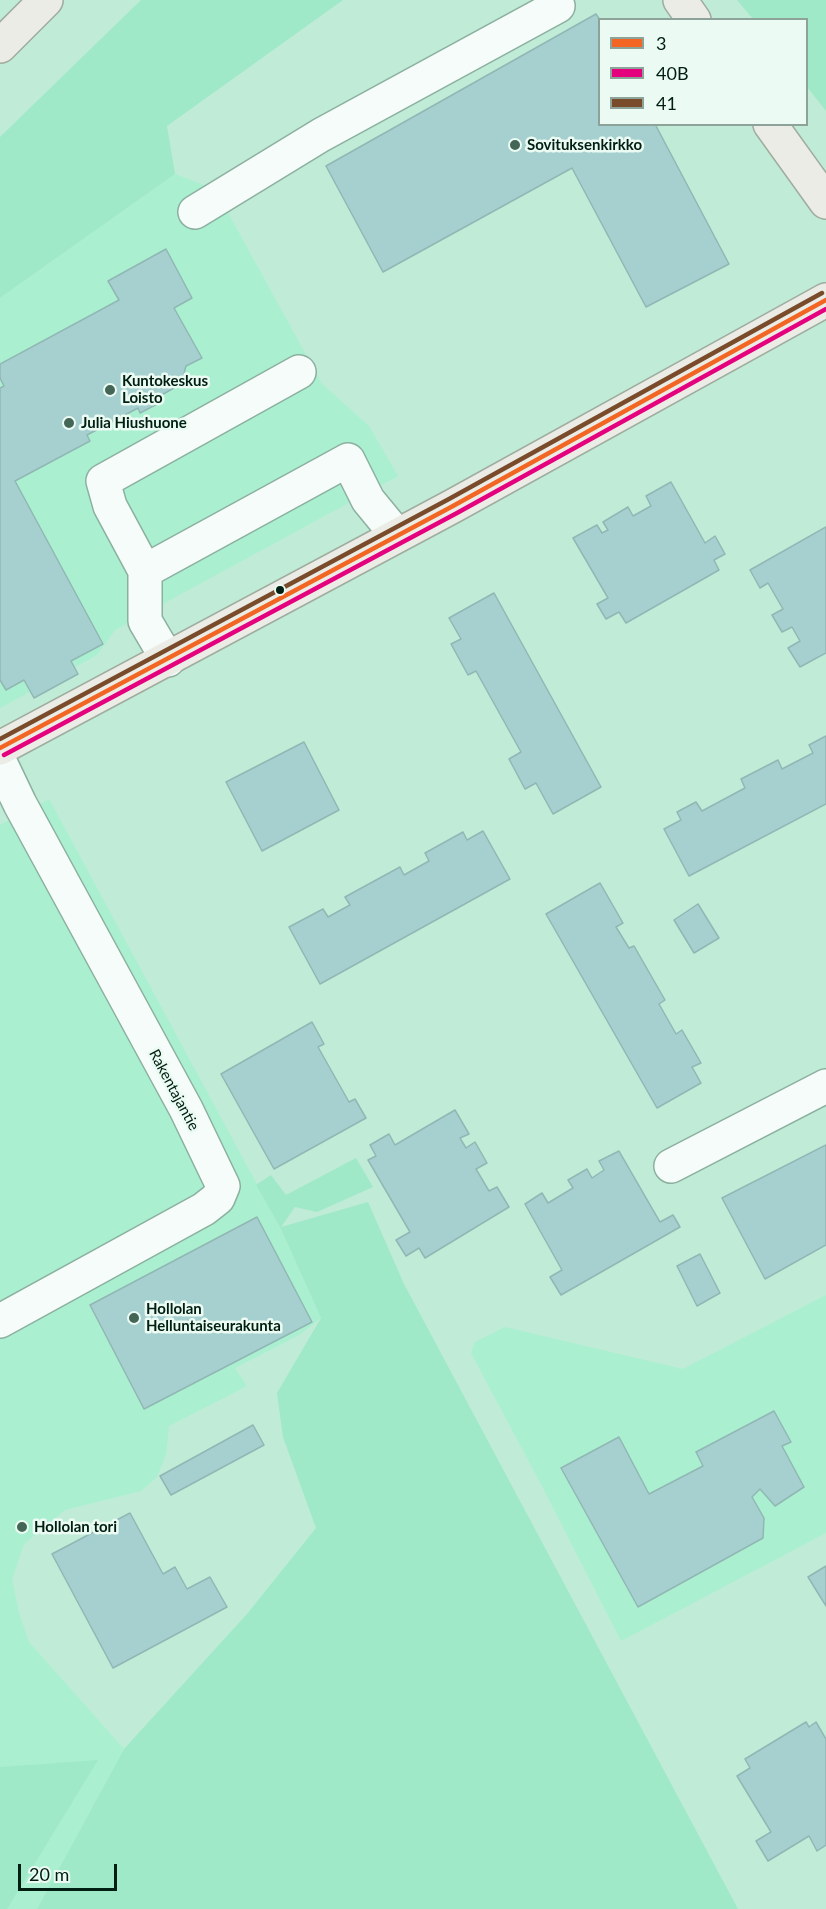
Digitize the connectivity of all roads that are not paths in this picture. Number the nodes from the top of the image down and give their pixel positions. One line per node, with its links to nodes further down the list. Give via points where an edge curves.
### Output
1 (46, 0): 5 (main road)
2 (680, 0): 4 (main road)
3 (558, 6): 8 (lane, via 321,135)
4 (693, 18)
5 (0, 46)
6 (771, 126): 7 (main road)
7 (826, 202)
8 (195, 212)
9 (826, 300): 11 (main road)
10 (299, 372): 12 (lane, via 103,481 110,506)
11 (396, 534): 12 (lane, via 368,500 348,460); 13 (main road)
12 (145, 570): 13 (lane, via 145,621)
13 (168, 660): 14 (main road)
14 (0, 748)
15 (0, 762): 18 (lane, Rakentajantie, via 186,1109 223,1186 218,1198 204,1209)
16 (826, 1086): 17 (lane)
17 (671, 1166)
18 (0, 1321)

